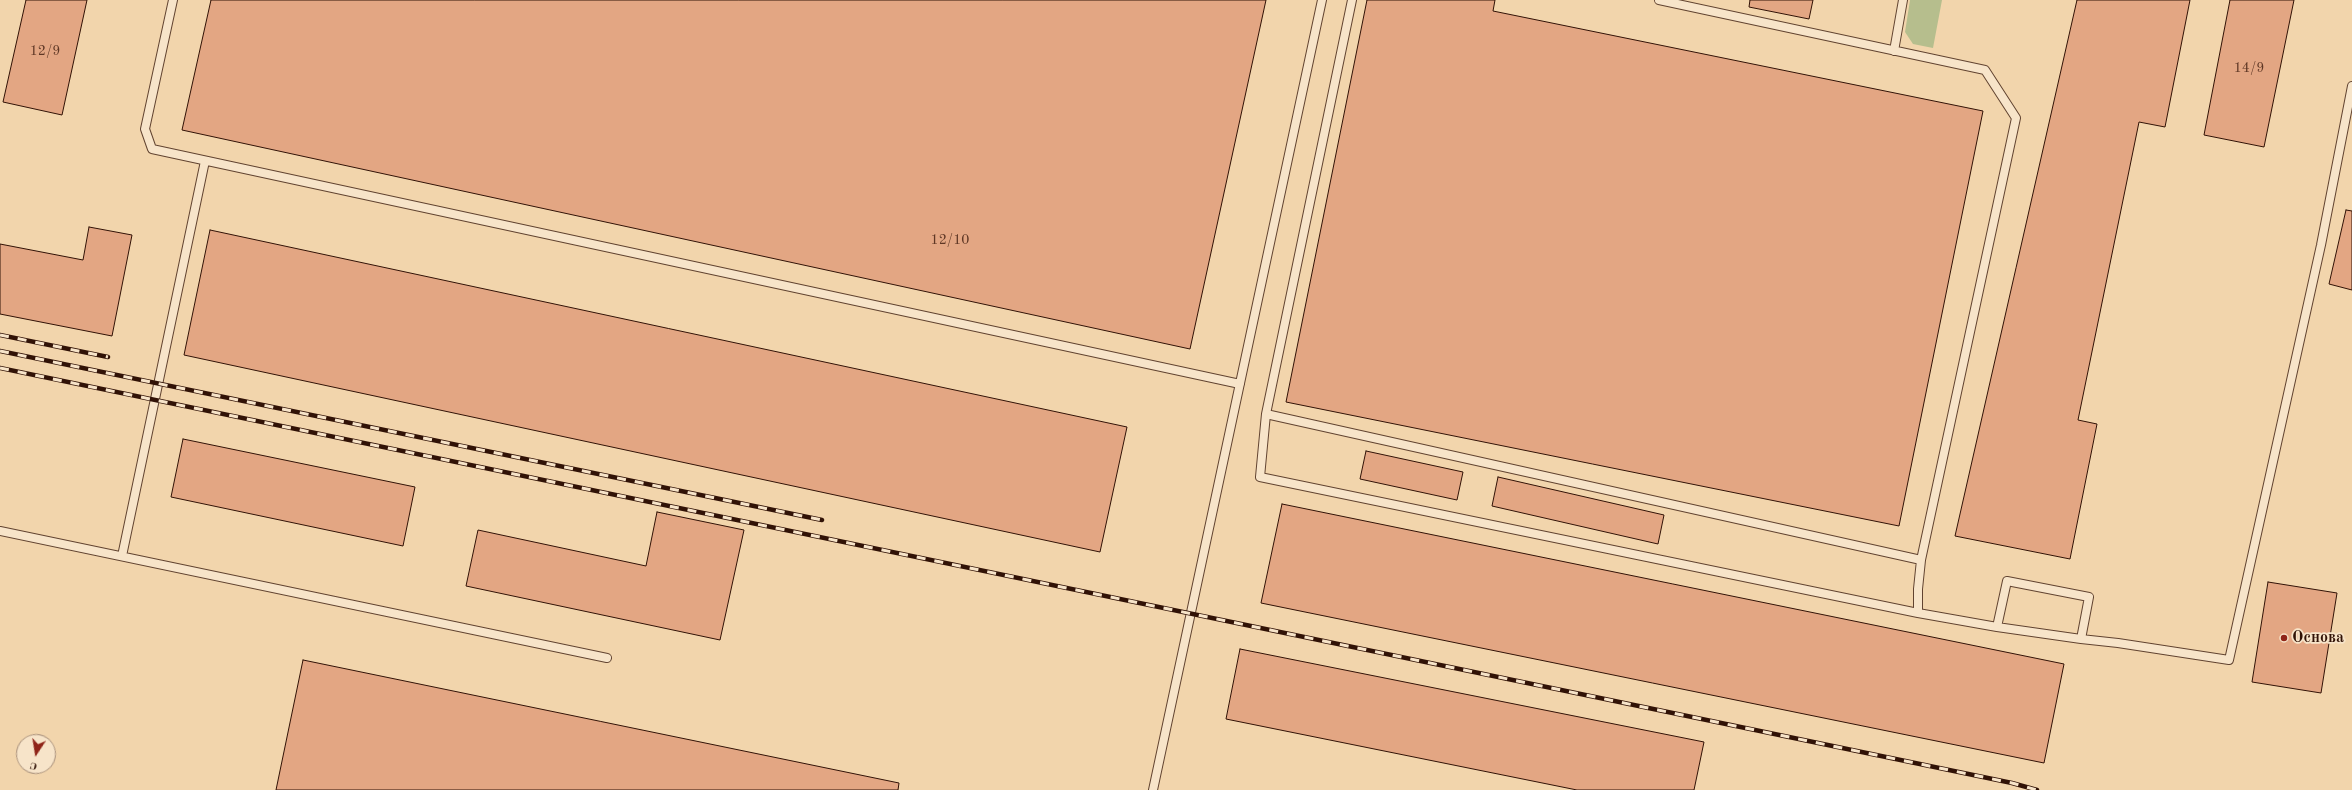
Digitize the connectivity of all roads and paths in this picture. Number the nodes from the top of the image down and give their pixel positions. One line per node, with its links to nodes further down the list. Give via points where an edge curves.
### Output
1 (173, 0): 8 (lane, via 145,129 152,149)
2 (1322, 0): 9 (lane)
3 (1352, 0): 10 (lane)
4 (1659, 0): 6 (lane)
5 (1903, 0): 6 (lane)
6 (1894, 51): 13 (lane, via 1985,70 2016,118)
7 (2352, 86): 16 (lane, via 2321,245 2229,660)
8 (205, 161): 9 (lane); 12 (lane)
9 (1240, 384): 18 (lane)
10 (1266, 414): 13 (lane); 14 (lane, via 1260,477)
11 (0, 530): 12 (lane)
12 (122, 556): 17 (lane)
13 (1921, 560): 14 (lane)
14 (1918, 613): 15 (lane)
15 (1997, 627): 16 (lane); 16 (lane, via 2007,581 2089,597)
16 (2081, 640)
17 (607, 658)
18 (1153, 790)

